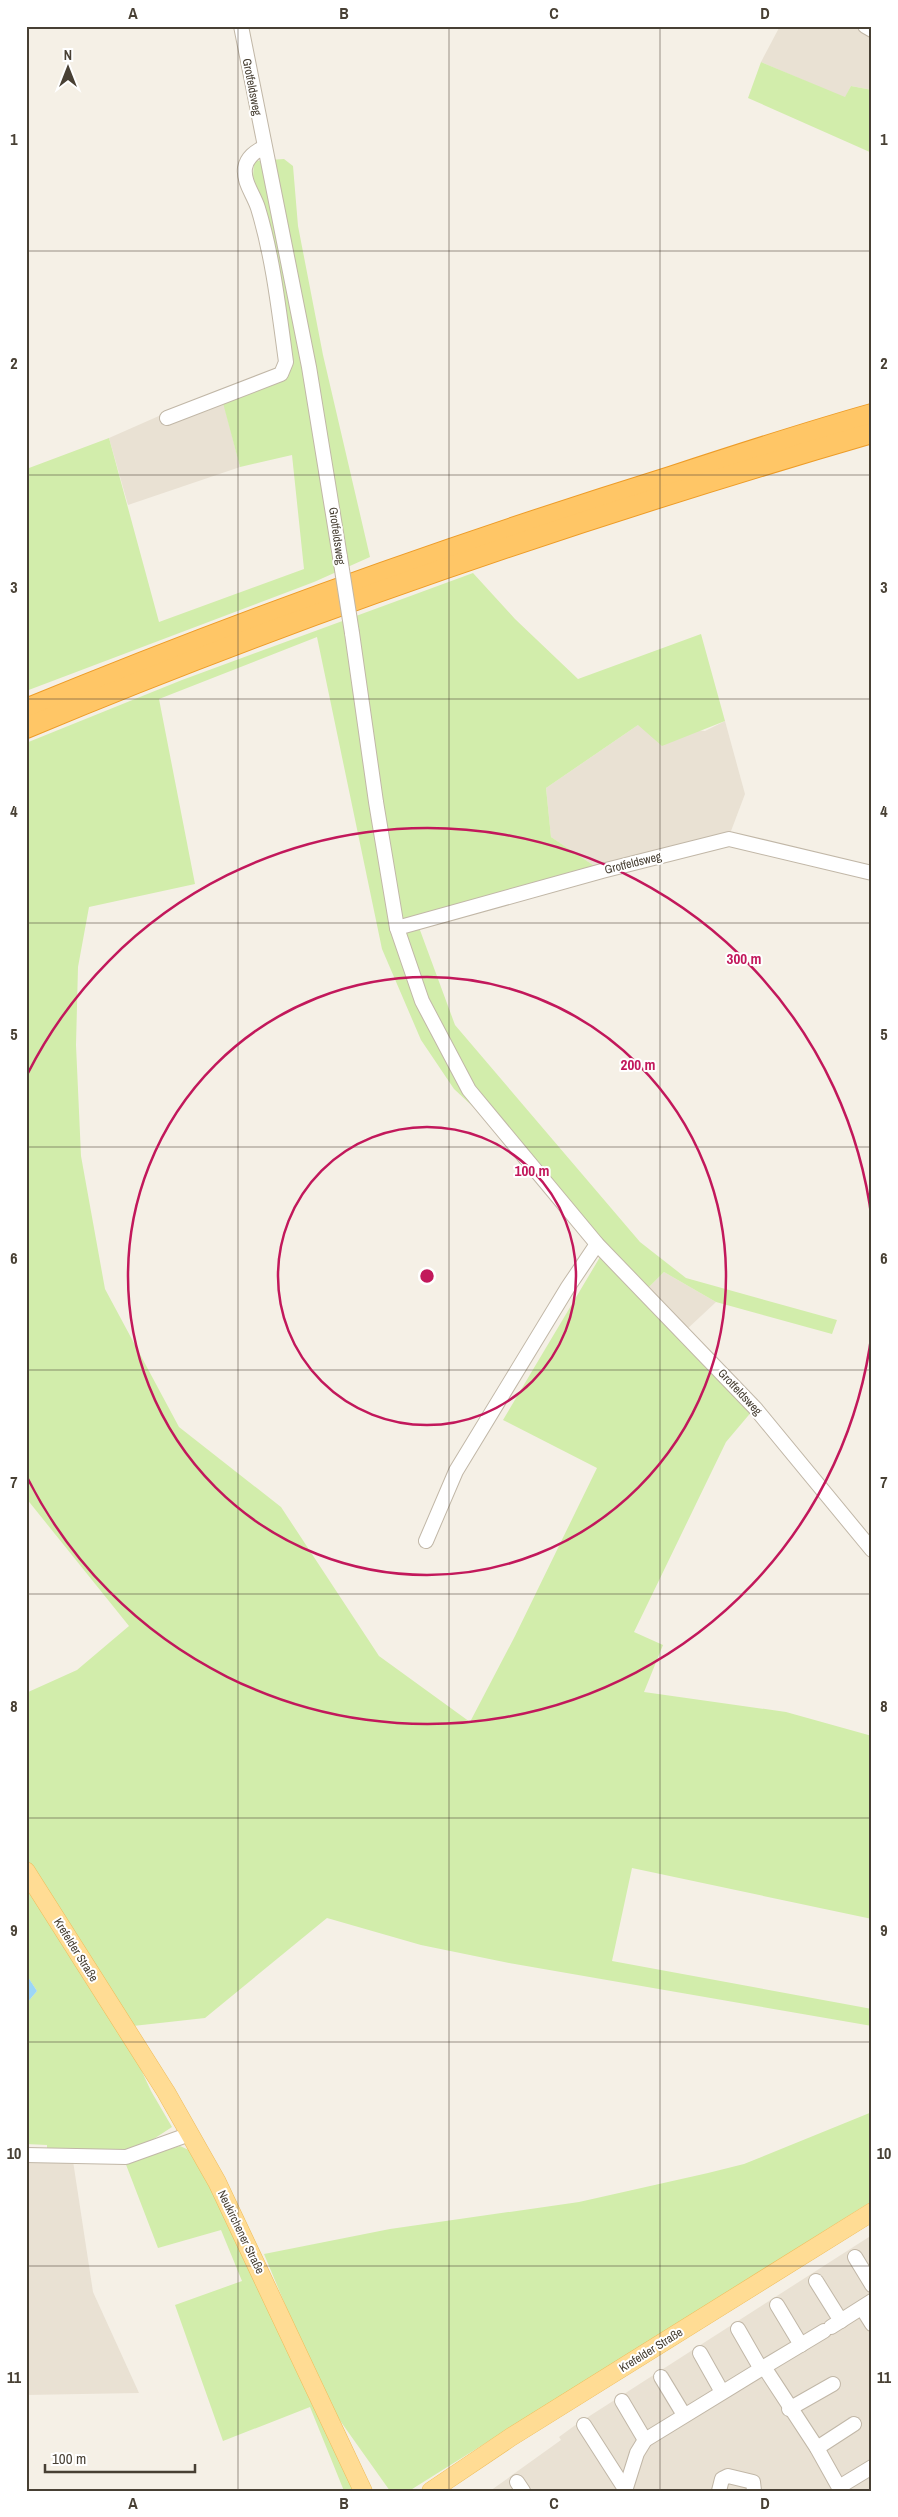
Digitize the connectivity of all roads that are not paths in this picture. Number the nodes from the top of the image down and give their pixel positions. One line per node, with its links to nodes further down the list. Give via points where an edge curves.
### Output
1 (241, 26): 4 (street, Grotfeldsweg)
2 (865, 26): 3 (street)
3 (872, 30)
4 (264, 147): 6 (street, via 252,154 245,166 244,178 257,205 265,233 286,362 281,374); 11 (street, Grotfeldsweg, bridge, via 311,376)
5 (872, 414): 8 (highway, via 579,505 442,552 233,627)
6 (167, 418)
7 (872, 433): 9 (highway, via 695,486 450,567 236,645)
8 (26, 709)
9 (26, 728)
10 (872, 873): 11 (street, Grotfeldsweg, via 728,839)
11 (397, 928): 12 (street, Grotfeldsweg, via 422,1001 469,1090)
12 (598, 1244): 13 (street, via 568,1287 456,1471); 14 (street, Grotfeldsweg, via 755,1408)
13 (426, 1540)
14 (872, 1550)
15 (26, 1871): 16 (main road, Krefelder Straße)
16 (126, 2028): 17 (main road, Neukirchener Straße)
17 (190, 2134): 18 (street, via 126,2157); 40 (main road, Neukirchener Straße, via 241,2229)
18 (26, 2155)
19 (872, 2212): 47 (main road, Krefelder Straße, via 511,2437)
20 (854, 2257): 22 (street)
21 (816, 2281): 26 (street)
22 (872, 2285)
23 (777, 2305): 28 (street)
24 (867, 2305): 25 (street); 26 (street)
25 (872, 2324)
26 (832, 2326): 28 (street)
27 (738, 2329): 30 (street)
28 (801, 2345): 30 (street)
29 (700, 2353): 33 (street)
30 (762, 2368): 33 (street); 35 (street)
31 (661, 2377): 36 (street)
32 (833, 2384): 35 (street)
33 (722, 2392): 36 (street)
34 (622, 2401): 39 (street)
35 (789, 2409): 41 (street)
36 (684, 2415): 39 (street)
37 (854, 2424): 41 (street)
38 (584, 2425): 44 (street)
39 (645, 2440): 44 (street, via 637,2453)
40 (341, 2445): 45 (main road, Neukirchener Straße); 46 (main road, Neukirchener Straße)
41 (817, 2448): 43 (street)
42 (872, 2467): 43 (street)
43 (840, 2489)
44 (625, 2490)
45 (363, 2491)
46 (375, 2491)
47 (432, 2491)
48 (719, 2491): 49 (street, via 722,2479 728,2476 753,2482)
49 (754, 2491)

